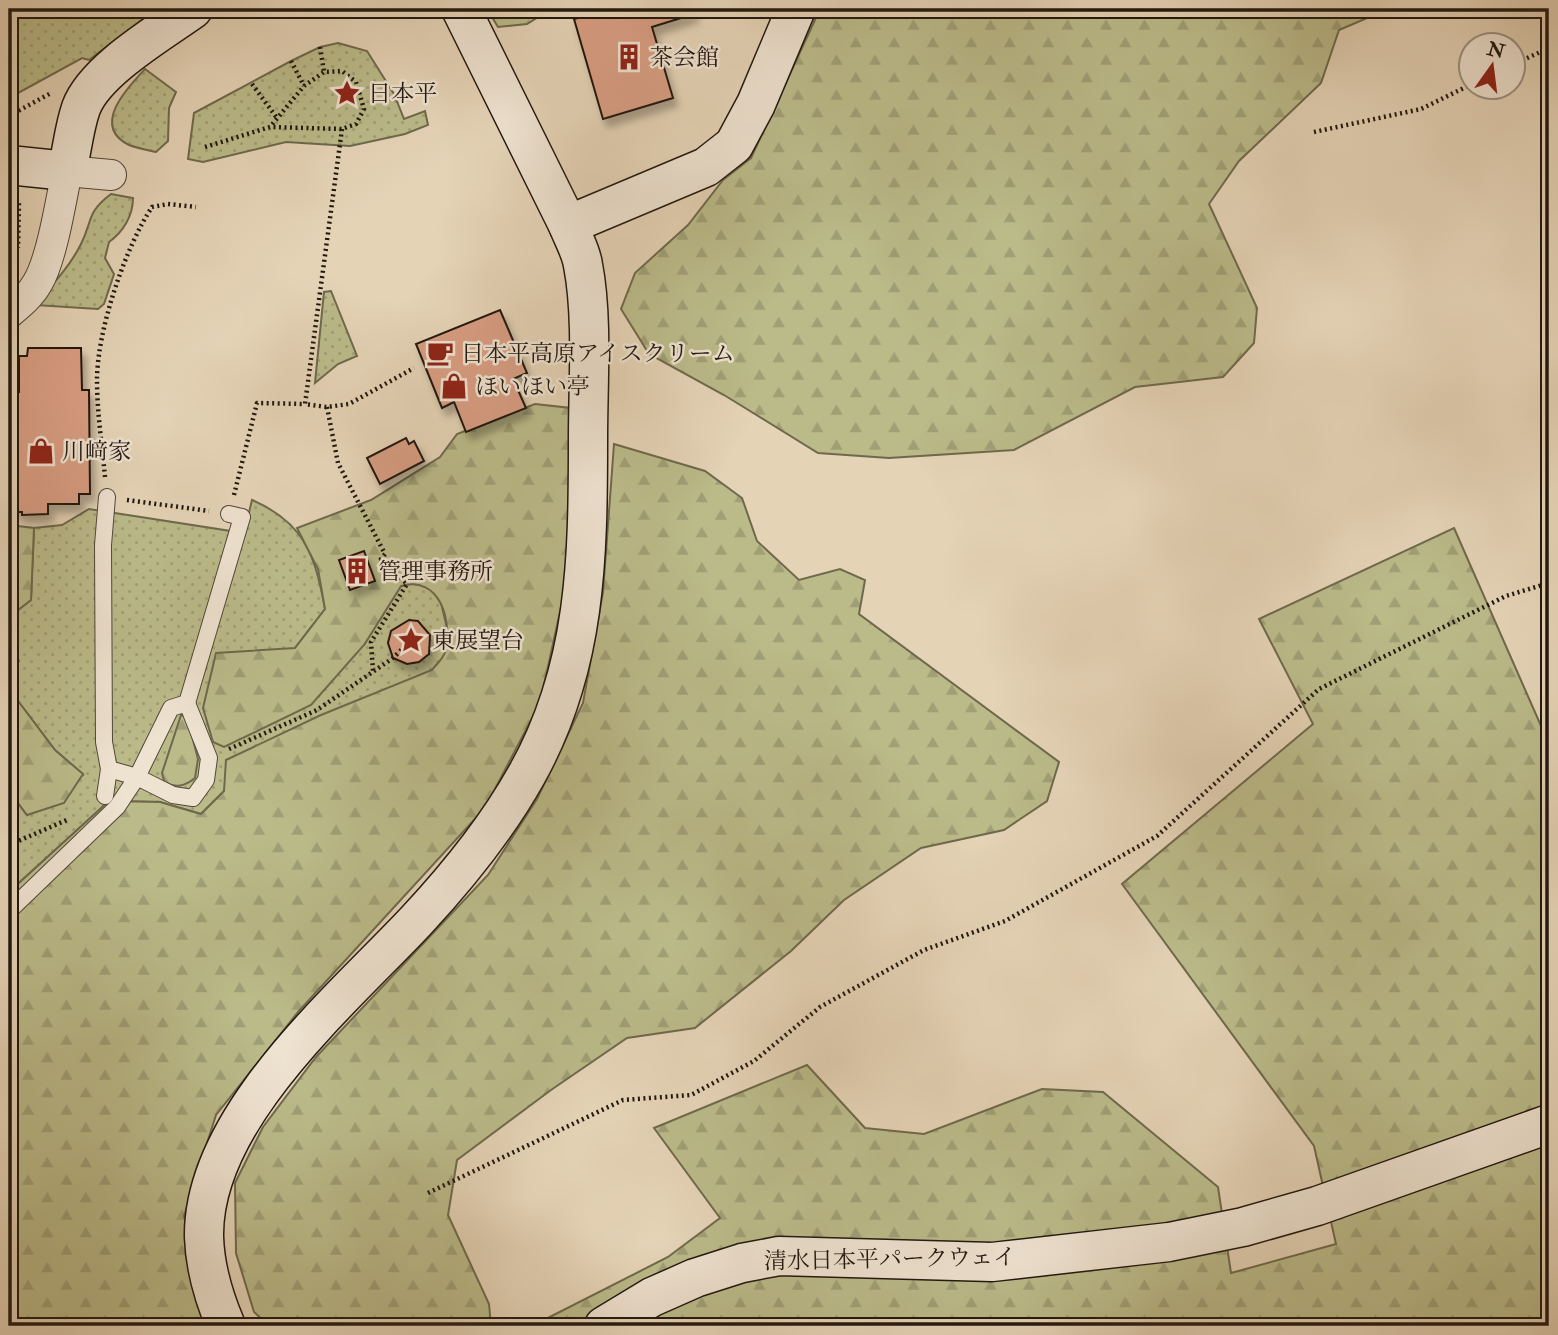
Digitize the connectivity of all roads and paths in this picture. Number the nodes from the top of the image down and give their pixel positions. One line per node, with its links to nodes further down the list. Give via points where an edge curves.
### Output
1 (193, 9): 18 (street, via 114,65 95,87 81,106)
2 (461, 9): 22 (street)
3 (796, 9): 22 (street, via 734,145 706,167)
4 (320, 47): 8 (path)
5 (1549, 48): 6 (path)
6 (1526, 59)
7 (291, 61): 10 (path)
8 (324, 72): 10 (path); 14 (path, via 342,71 356,82 364,109 356,124)
9 (252, 84): 12 (path)
10 (304, 86): 12 (path)
11 (1456, 92): 15 (path, via 1421,109)
12 (277, 118): 13 (path)
13 (270, 127): 14 (path); 16 (path)
14 (342, 129): 26 (path)
15 (1314, 132)
16 (205, 146)
17 (9, 165): 18 (street)
18 (67, 171): 19 (street); 24 (street, via 39,280)
19 (111, 175)
20 (9, 196): 23 (path, via 19,202)
21 (196, 207): 28 (path, via 152,207 136,232 101,337 97,380)
22 (568, 225): 42 (street, via 583,262 587,298 588,496 583,587 565,687 552,724 504,812 418,919 307,1032 261,1090 228,1144 217,1169 204,1234 211,1287)
23 (15, 258)
24 (9, 313)
25 (414, 368): 27 (path, via 349,404)
26 (305, 404): 27 (path); 29 (path, via 257,403)
27 (327, 407): 32 (path, via 338,463 385,554 381,559 407,584 371,642)
28 (107, 497): 29 (path); 35 (lane, via 104,742)
29 (229, 514): 33 (lane, via 242,517)
30 (1549, 583): 41 (path, via 1506,596 1319,689 1157,836 1005,920 924,950 820,1007 754,1061 691,1095 623,1100)
31 (411, 640): 32 (path)
32 (373, 671): 34 (path, via 317,710)
33 (187, 704): 34 (lane); 36 (lane, via 171,708)
34 (209, 758): 36 (lane, via 206,780 193,798 173,795)
35 (109, 769): 36 (lane); 37 (lane)
36 (137, 777): 39 (lane, via 117,807)
37 (105, 796): 38 (path, via 88,811)
38 (9, 845)
39 (9, 911)
40 (1549, 1124): 43 (street, 清水日本平パークウェイ, via 1317,1206 1243,1227 1170,1242 992,1262 779,1256 695,1278)
41 (428, 1193)
42 (226, 1326)
43 (604, 1326)

